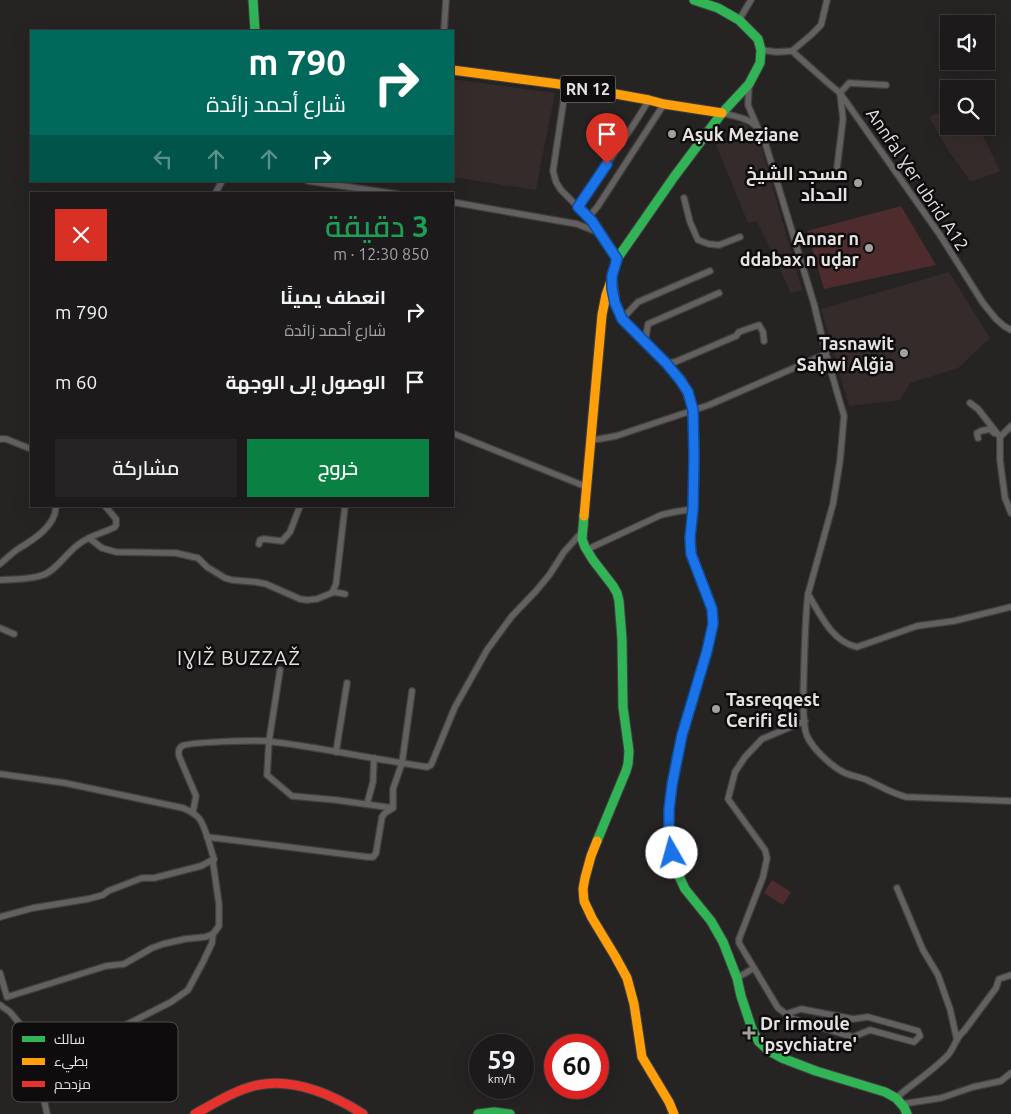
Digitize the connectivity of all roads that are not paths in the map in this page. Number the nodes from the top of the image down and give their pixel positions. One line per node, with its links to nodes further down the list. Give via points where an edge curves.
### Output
1 (253, 0): 7 (main road)
2 (446, 0): 8 (street)
3 (694, 0): 6 (main road)
4 (751, 0): 6 (street)
5 (827, 0): 10 (street, via 821,25)
6 (739, 20): 9 (main road, via 758,39)
7 (255, 30)
8 (444, 30)
9 (761, 50): 10 (street); 12 (main road, via 760,63)
10 (792, 51): 15 (street, Annfal ɣer ubrid A12)
11 (454, 70): 13 (main road, RN 12)
12 (749, 84): 18 (main road); 19 (street, via 748,105)
13 (566, 85): 16 (main road, RN 12); 25 (street, via 553,171 561,190)
14 (886, 85): 15 (street, via 849,83)
15 (840, 93): 20 (street, via 843,119); 34 (street, Annfal ɣer ubrid A12, via 983,303)
16 (649, 100): 17 (main road, RN 12); 25 (street)
17 (664, 104): 18 (main road, RN 12); 26 (street)
18 (722, 113): 19 (street); 29 (main road)
19 (757, 126): 37 (street, via 814,304)
20 (837, 168)
21 (315, 182): 22 (street)
22 (383, 192)
23 (684, 198): 28 (street, via 698,240 719,246)
24 (454, 202): 27 (street, via 577,224)
25 (578, 207): 26 (street)
26 (588, 218): 27 (street)
27 (600, 233): 29 (street)
28 (740, 237)
29 (617, 259): 31 (main road)
30 (710, 271): 33 (street, via 638,302)
31 (612, 276): 33 (main road, via 615,303); 47 (main road, via 602,315)
32 (719, 293): 36 (street, via 648,324)
33 (622, 319): 36 (main road)
34 (1011, 330)
35 (764, 341): 38 (street, via 759,325)
36 (645, 342): 38 (main road)
37 (826, 354): 40 (street); 64 (street, via 844,416 833,504)
38 (666, 363): 40 (main road, via 688,392)
39 (970, 403): 42 (street)
40 (693, 410): 47 (street, via 616,436); 54 (main road)
41 (1011, 426): 44 (street)
42 (991, 428): 44 (street); 45 (street, via 977,434)
43 (454, 434): 49 (street)
44 (1000, 437): 55 (street, via 1005,498)
45 (978, 438)
46 (0, 439): 48 (street)
47 (591, 440): 49 (main road)
48 (30, 449)
49 (587, 487): 56 (main road)
50 (56, 507): 60 (street, via 49,525)
51 (106, 507): 57 (street, via 116,520 115,527)
52 (300, 507): 58 (street, via 290,532 282,542 264,539)
53 (345, 507): 62 (street, via 336,584)
54 (693, 509): 59 (street, via 661,516); 89 (main road, via 691,554 712,609 713,624 682,735 672,785 669,828 678,874 723,942)
55 (1011, 513)
56 (582, 532): 59 (main road); 75 (street, via 487,650 455,707 431,765)
57 (89, 538): 61 (street, via 80,542 45,575); 62 (street, via 102,548 116,552 176,553 198,558 225,578 266,584 300,599 317,599)
58 (259, 544)
59 (586, 550): 102 (main road, via 619,601 623,709 630,756 587,868 584,900 591,919 625,975 642,1057)
60 (0, 564)
61 (0, 580)
62 (332, 593): 63 (street)
63 (344, 594)
64 (808, 594): 65 (street, via 827,626 849,646 857,647 918,626); 71 (street)
65 (1011, 607)
66 (0, 628): 67 (street)
67 (14, 634)
68 (280, 670): 72 (street)
69 (347, 683): 73 (street)
70 (412, 691): 75 (street)
71 (805, 721): 77 (street, via 806,734 811,742 836,768 893,794); 86 (street, via 762,739 735,772 728,799 765,850 767,858 739,939)
72 (269, 741): 73 (street); 78 (street, via 267,775 292,796); 80 (street, via 194,744 179,748 179,756 196,796)
73 (336, 752): 74 (street)
74 (374, 758): 75 (street); 78 (street, via 373,782)
75 (402, 763): 79 (street, via 393,789)
76 (0, 774): 80 (street, via 65,783)
77 (1011, 801)
78 (367, 804): 79 (street)
79 (393, 808): 81 (street, via 382,816 373,857)
80 (193, 812): 81 (street, via 200,818)
81 (207, 837): 82 (street)
82 (214, 859): 84 (street, via 202,866 142,878 103,895); 85 (street, via 219,926)
83 (897, 888): 95 (street, via 923,950 938,975)
84 (0, 917)
85 (213, 934): 90 (street, via 163,944 124,964 106,966); 94 (street, via 212,943 188,990)
86 (754, 968): 89 (street); 92 (street, via 778,1008)
87 (0, 973): 90 (street)
88 (1011, 975): 95 (street, via 999,979 996,988)
89 (736, 978): 97 (main road, via 752,1029 769,1051 808,1068 885,1092)
90 (7, 997): 91 (street)
91 (0, 1004): 93 (street)
92 (786, 1014): 92 (street, via 853,1037 870,1030 914,1042 920,1036 918,1030 868,1017 853,1019 801,1009)
93 (18, 1022)
94 (132, 1022)
95 (957, 1040): 97 (street, via 947,1057)
96 (1011, 1073): 97 (street, via 1000,1081 941,1098)
97 (899, 1101): 103 (main road)
98 (195, 1114): 99 (main road, via 237,1092 271,1083 330,1096)
99 (364, 1114)
100 (478, 1114): 101 (main road, via 491,1111)
101 (510, 1114)
102 (674, 1114)
103 (907, 1114)

